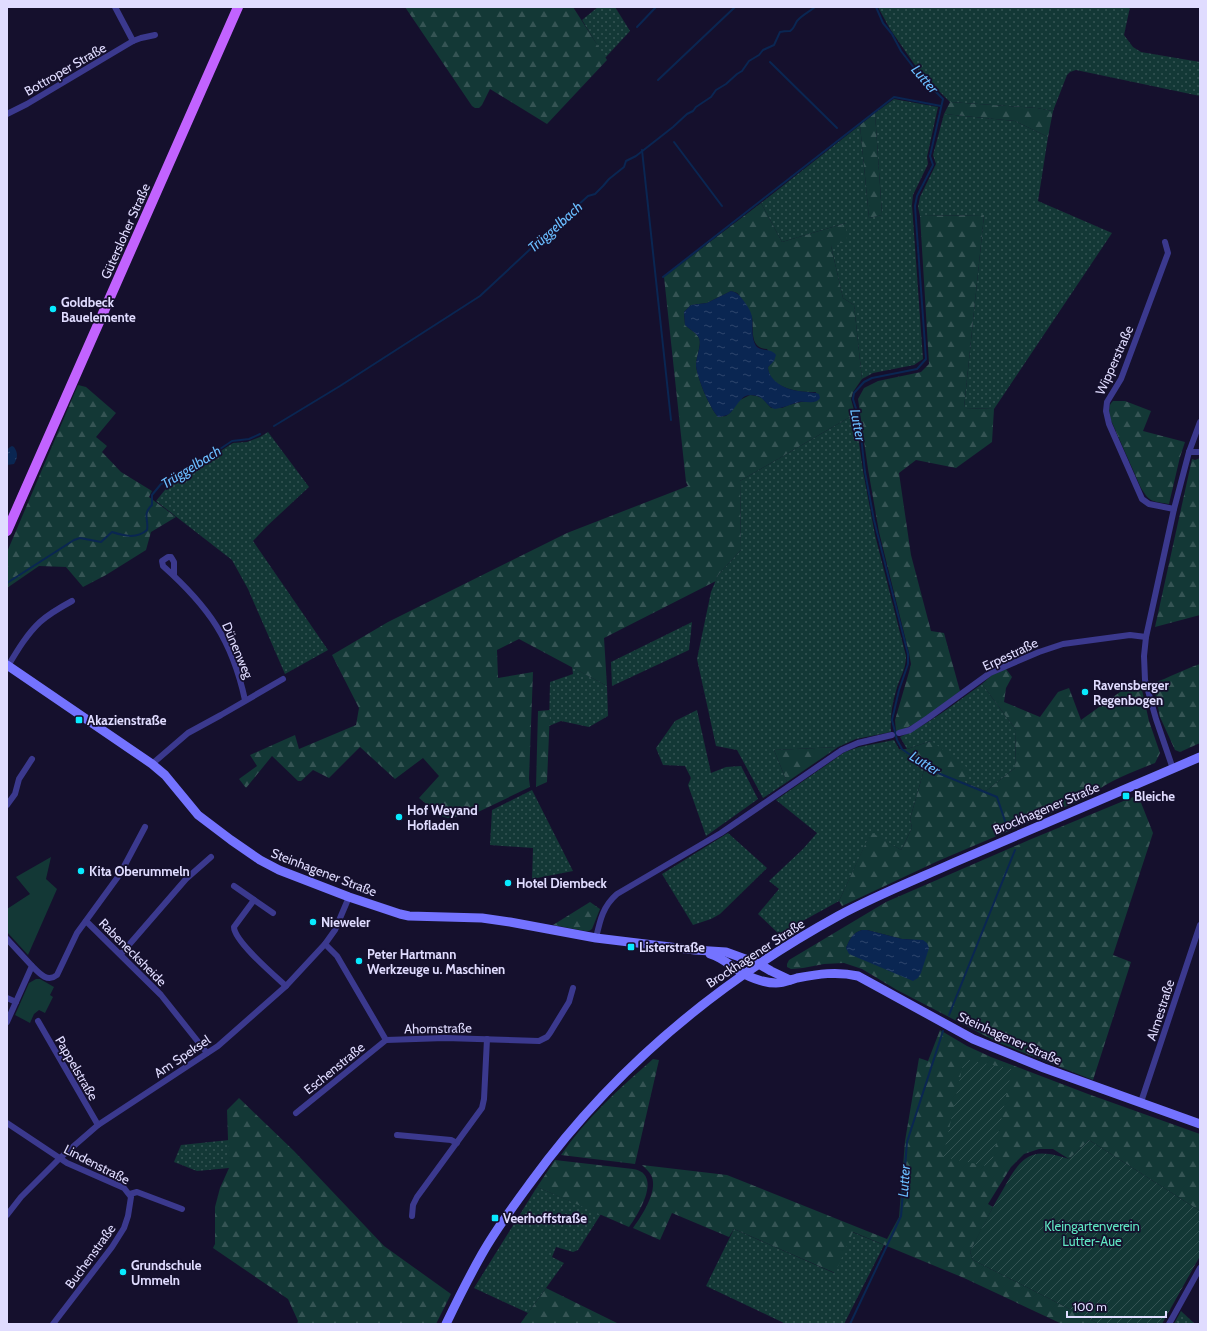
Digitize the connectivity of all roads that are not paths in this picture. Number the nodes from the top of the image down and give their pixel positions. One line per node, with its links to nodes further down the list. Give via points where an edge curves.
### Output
1 (115, 7): 4 (street)
2 (238, 7): 11 (main road, Gütersloher Straße)
3 (155, 36): 4 (street, Bottroper Straße)
4 (133, 41): 5 (street, Bottroper Straße)
5 (7, 114)
6 (1165, 242): 10 (street, Wipperstraße, via 1168,253 1121,379 1107,402 1106,411 1109,424 1142,499 1149,504)
7 (1200, 422): 8 (street)
8 (1189, 452): 9 (street); 10 (street)
9 (1200, 452)
10 (1174, 509): 14 (street)
11 (7, 531)
12 (174, 575): 17 (street, Dünenweg, via 203,606 220,630 232,657)
13 (72, 601): 15 (street, Steinhagener Straße, via 39,623)
14 (1146, 637): 18 (street, Erpestraße, via 1130,635 1057,645 990,673 910,730); 23 (street, via 1145,680)
15 (8, 666): 22 (main road, Steinhagener Straße)
16 (283, 679): 17 (street, Dünenweg)
17 (245, 700): 22 (street, Dünenweg, via 188,732)
18 (899, 733)
19 (892, 735): 33 (street, via 858,743 842,750 721,833 617,894 605,909)
20 (1200, 757): 23 (main road, Brockhagener Straße)
21 (32, 759): 24 (street)
22 (152, 764): 28 (main road, Steinhagener Straße, via 198,814 252,855 279,870)
23 (1173, 769): 38 (main road, Brockhagener Straße, via 876,897 806,934)
24 (7, 805)
25 (146, 827): 31 (street, via 120,874)
26 (211, 857): 37 (street, via 186,879)
27 (234, 886): 29 (street)
28 (349, 897): 33 (main road, Steinhagener Straße, via 409,916 487,919); 35 (street, Am Speksel, via 335,930)
29 (254, 900): 30 (street); 42 (street, via 234,927 234,931 248,949)
30 (273, 913)
31 (86, 920): 37 (street, Rabenecksheide); 39 (street, Rabenecksheide, via 57,975 47,978)
32 (1200, 925): 51 (street, Almestraße)
33 (596, 938): 36 (main road, Steinhagener Straße)
34 (7, 939): 39 (street)
35 (325, 944): 42 (street, Am Speksel); 49 (street, Ahornstraße, via 337,956)
36 (695, 950): 38 (main road, Steinhagener Straße, via 726,952); 40 (main road, Steinhagener Straße, via 718,957)
37 (121, 954): 50 (street, Rabenecksheide, via 161,996)
38 (759, 964): 40 (main road, Brockhagener Straße); 41 (main road, Steinhagener Straße)
39 (32, 966): 45 (street)
40 (744, 974): 41 (main road, Steinhagener Straße, via 768,982 782,983); 65 (main road, Brockhagener Straße, via 665,1035 606,1091 567,1134 482,1253)
41 (790, 980): 51 (main road, Steinhagener Straße, via 835,972 858,976 973,1039 1044,1068)
42 (286, 986): 50 (street, Am Speksel)
43 (573, 988): 48 (street, Ahornstraße, via 569,1002 547,1037 534,1042)
44 (7, 998): 45 (street)
45 (16, 1002): 47 (street)
46 (38, 1021): 55 (street, Pappelstraße)
47 (7, 1022)
48 (487, 1039): 49 (street, Ahornstraße); 57 (street, via 482,1108)
49 (386, 1040): 52 (street, Eschenstraße)
50 (207, 1053): 55 (street, Am Speksel)
51 (1141, 1102): 54 (main road, Steinhagener Straße)
52 (296, 1114)
53 (7, 1123): 58 (street, Lindenstraße)
54 (1200, 1124)
55 (98, 1125): 58 (street, Am Speksel)
56 (397, 1135): 57 (street, via 451,1140)
57 (457, 1143): 62 (street, via 415,1201)
58 (60, 1158): 59 (street, Lindenstraße, via 124,1188); 61 (street, Am Speksel)
59 (130, 1194): 60 (street, Lindenstraße, via 137,1192); 64 (street, Buchenstraße, via 132,1200 124,1228)
60 (182, 1209)
61 (7, 1214)
62 (412, 1216)
63 (1200, 1268): 66 (street)
64 (53, 1324)
65 (446, 1324)
66 (1169, 1324)

